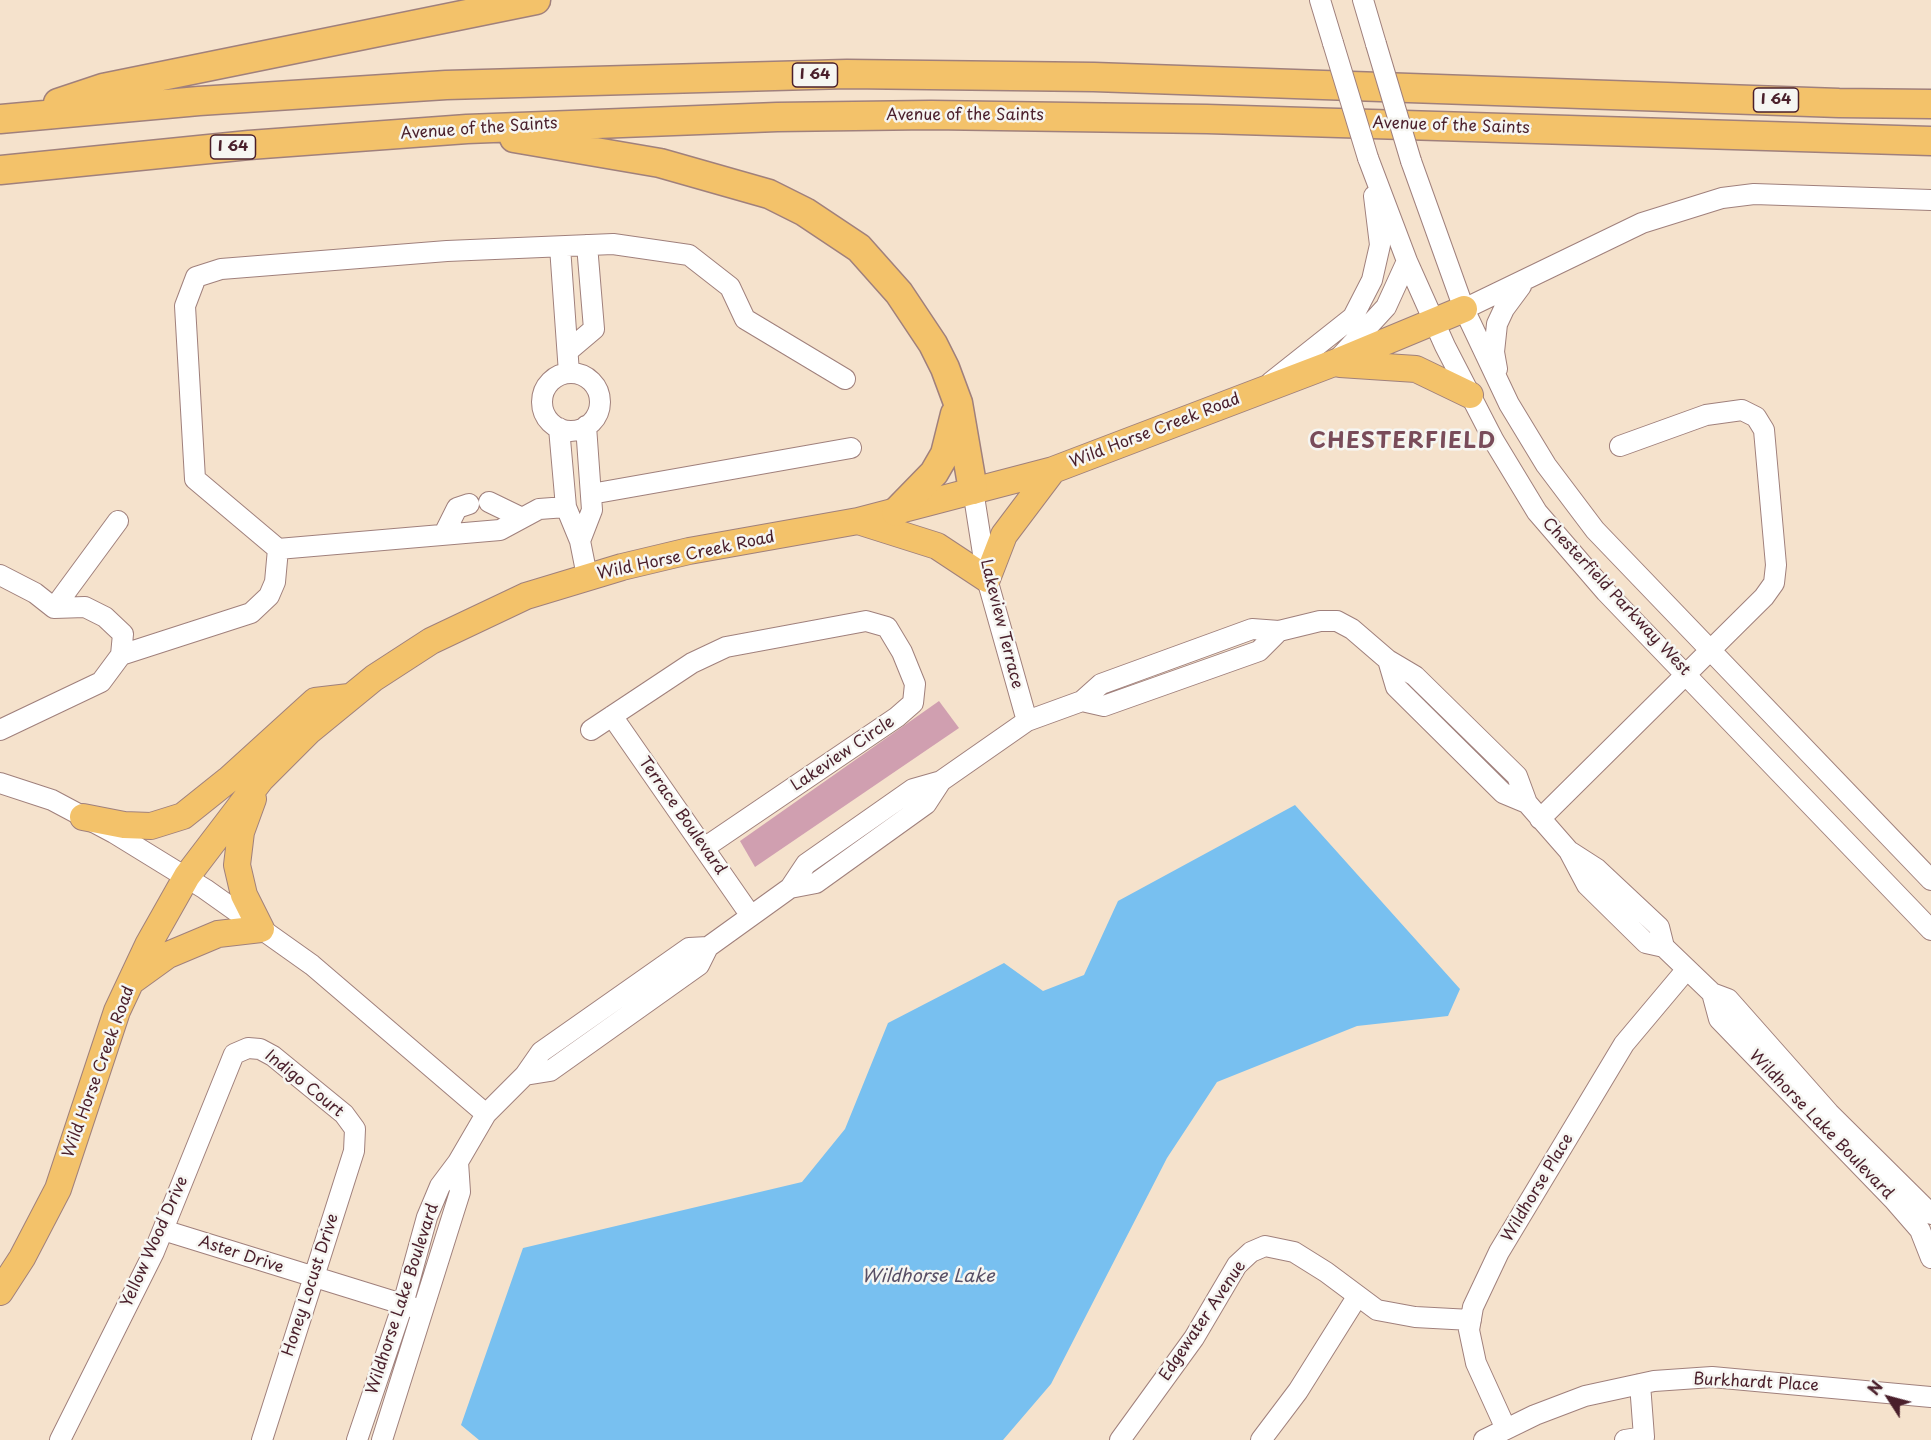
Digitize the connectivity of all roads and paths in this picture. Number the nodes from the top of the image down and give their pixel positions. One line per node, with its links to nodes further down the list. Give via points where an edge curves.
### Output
1 (536, 0): 5 (highway, via 103,88)
2 (1320, 0): 8 (street, Chesterfield Parkway West, bridge)
3 (1363, 0): 15 (street, Chesterfield Parkway West, bridge, via 1411,160)
4 (1931, 104): 5 (highway, I 64, via 1106,77 847,75 446,85 199,101)
5 (5, 119)
6 (467, 129): 7 (highway, Avenue of the Saints / I 64, via 931,115 1207,119); 9 (highway, Avenue of the Saints / I 64, via 249,145); 24 (highway, via 660,163 769,194 805,212 859,248 899,292 933,344)
7 (1931, 141)
8 (1371, 167): 13 (street, Chesterfield Parkway West); 22 (street, via 1380,245 1372,280 1353,317)
9 (0, 170)
10 (1931, 200): 14 (street, via 1754,194 1722,198 1642,223)
11 (587, 245): 12 (street); 17 (street, via 594,328); 21 (street, via 613,244 689,255 730,287 746,319)
12 (560, 247): 17 (street); 41 (street, via 447,251 221,269 196,277 185,306 195,479)
13 (1407, 261): 16 (street, Chesterfield Parkway West); 18 (street, via 1386,306)
14 (1524, 282): 15 (street); 20 (street, via 1497,324 1494,351)
15 (1464, 309): 16 (main road, Wild Horse Creek Road); 20 (street, Chesterfield Parkway West)
16 (1433, 321): 18 (main road, Wild Horse Creek Road); 23 (street, Chesterfield Parkway West)
17 (568, 351): 19 (street)
18 (1334, 363): 22 (main road, Wild Horse Creek Road); 23 (main road, via 1416,369)
19 (569, 373): 25 (street, via 587,378 598,393 598,412); 26 (street, via 552,380 542,396 545,415)
20 (1498, 379): 46 (street, Chesterfield Parkway West, via 1546,465 1595,530)
21 (846, 380)
22 (1258, 392): 29 (main road, Wild Horse Creek Road)
23 (1470, 395): 48 (street, Chesterfield Parkway West, via 1544,520)
24 (957, 403): 30 (highway); 35 (highway, via 945,454 934,473)
25 (586, 426): 26 (street, via 577,430); 31 (street)
26 (559, 428): 34 (street)
27 (1620, 446): 46 (street, via 1706,415 1742,410 1755,417 1764,430 1776,565 1774,583)
28 (851, 448): 31 (street)
29 (1053, 471): 30 (main road, Wild Horse Creek Road); 44 (main road, via 1004,535)
30 (973, 490): 35 (main road, Wild Horse Creek Road); 44 (street, Lakeview Terrace)
31 (591, 494): 40 (street, via 592,510)
32 (489, 502): 36 (street)
33 (469, 504): 39 (street, via 457,508)
34 (566, 507): 36 (street, via 539,509); 40 (street)
35 (896, 512): 38 (main road, Wild Horse Creek Road)
36 (522, 518): 39 (street, via 500,530)
37 (118, 521): 45 (street)
38 (858, 521): 43 (main road, Wild Horse Creek Road, via 689,551); 44 (main road, via 937,546)
39 (444, 534): 41 (street)
40 (580, 541): 43 (street)
41 (278, 549): 47 (street, via 275,582 269,596 251,613)
42 (0, 575): 45 (street)
43 (587, 576): 49 (main road, Wild Horse Creek Road, via 526,596 431,641)
44 (987, 579): 51 (street, Lakeview Terrace)
45 (54, 608): 47 (street, via 85,607 105,617 123,634)
46 (1708, 651): 48 (street); 60 (street, Chesterfield Parkway West)
47 (121, 655): 52 (street, via 101,682)
48 (1685, 674): 57 (street); 63 (street, Chesterfield Parkway West)
49 (349, 696): 54 (main road, Wild Horse Creek Road); 56 (main road, via 315,701 183,816 151,826)
50 (612, 716): 53 (street); 58 (street, Terrace Boulevard); 58 (street, Lakeview Circle, via 692,663 726,647 866,621 887,627 915,684 913,703)
51 (1027, 721): 57 (street, Wildhorse Lake Boulevard, via 1082,701 1101,684 1252,629 1279,631 1337,621 1415,676 1517,776 1527,803); 61 (street, Wildhorse Lake Boulevard, via 941,780 913,789 806,864 790,888)
52 (0, 730)
53 (591, 730)
54 (261, 779): 59 (main road, Wild Horse Creek Road); 62 (main road, via 241,832 237,865 244,895)
55 (0, 783): 56 (street, via 52,800)
56 (83, 817): 59 (street)
57 (1540, 819): 64 (street, Wildhorse Lake Boulevard, via 1569,851 1597,868 1659,927 1664,947)
58 (704, 849): 61 (street, Terrace Boulevard)
59 (187, 876): 62 (street); 65 (main road, Wild Horse Creek Road)
60 (1931, 880)
61 (752, 916): 68 (street, Wildhorse Lake Boulevard, via 708,947 689,948 541,1053)
62 (261, 929): 65 (main road, via 218,934 168,955); 68 (street, via 312,966)
63 (1931, 930)
64 (1687, 969): 66 (street, Wildhorse Lake Boulevard); 79 (street, Wildhorse Place, via 1624,1044 1499,1252 1473,1306)
65 (131, 981): 75 (main road, Wild Horse Creek Road, via 106,1042 58,1189)
66 (1712, 993): 71 (street, Wildhorse Lake Boulevard, via 1728,999 1829,1113); 73 (street, Wildhorse Lake Boulevard, via 1719,1018 1893,1199 1920,1230)
67 (248, 1048): 69 (street, Indigo Court, via 273,1056 344,1114); 72 (street, Yellow Wood Drive, via 234,1054)
68 (486, 1114): 70 (street, Wildhorse Lake Boulevard)
69 (355, 1129): 74 (street, Honey Locust Drive, via 354,1151)
70 (458, 1162): 77 (street, Wildhorse Lake Boulevard, via 440,1186); 78 (street, Wildhorse Lake Boulevard, via 460,1192)
71 (1931, 1214)
72 (163, 1230): 74 (street, Aster Drive); 83 (street, Yellow Wood Drive)
73 (1931, 1258)
74 (313, 1278): 77 (street, Aster Drive); 84 (street, Honey Locust Drive)
75 (0, 1292)
76 (1357, 1297): 79 (street, Edgewater Avenue, via 1377,1310); 87 (street, Edgewater Avenue, via 1294,1252 1265,1246 1251,1252 1237,1265 1194,1338); 88 (street, via 1298,1392)
77 (403, 1304): 78 (street, Aster Drive); 85 (street, Wildhorse Lake Boulevard)
78 (422, 1310): 86 (street, Wildhorse Lake Boulevard)
79 (1471, 1320): 82 (street, Wildhorse Place, via 1469,1330 1476,1363)
80 (1640, 1384): 81 (street, Burkhardt Place, via 1712,1377); 82 (street, Burkhardt Place, via 1585,1396); 90 (street, via 1644,1437)
81 (1931, 1397)
82 (1506, 1429): 89 (street, Burkhardt Place)
83 (60, 1440)
84 (262, 1440)
85 (357, 1440)
86 (382, 1440)
87 (1120, 1440)
88 (1261, 1440)
89 (1484, 1440)
90 (1625, 1440)

